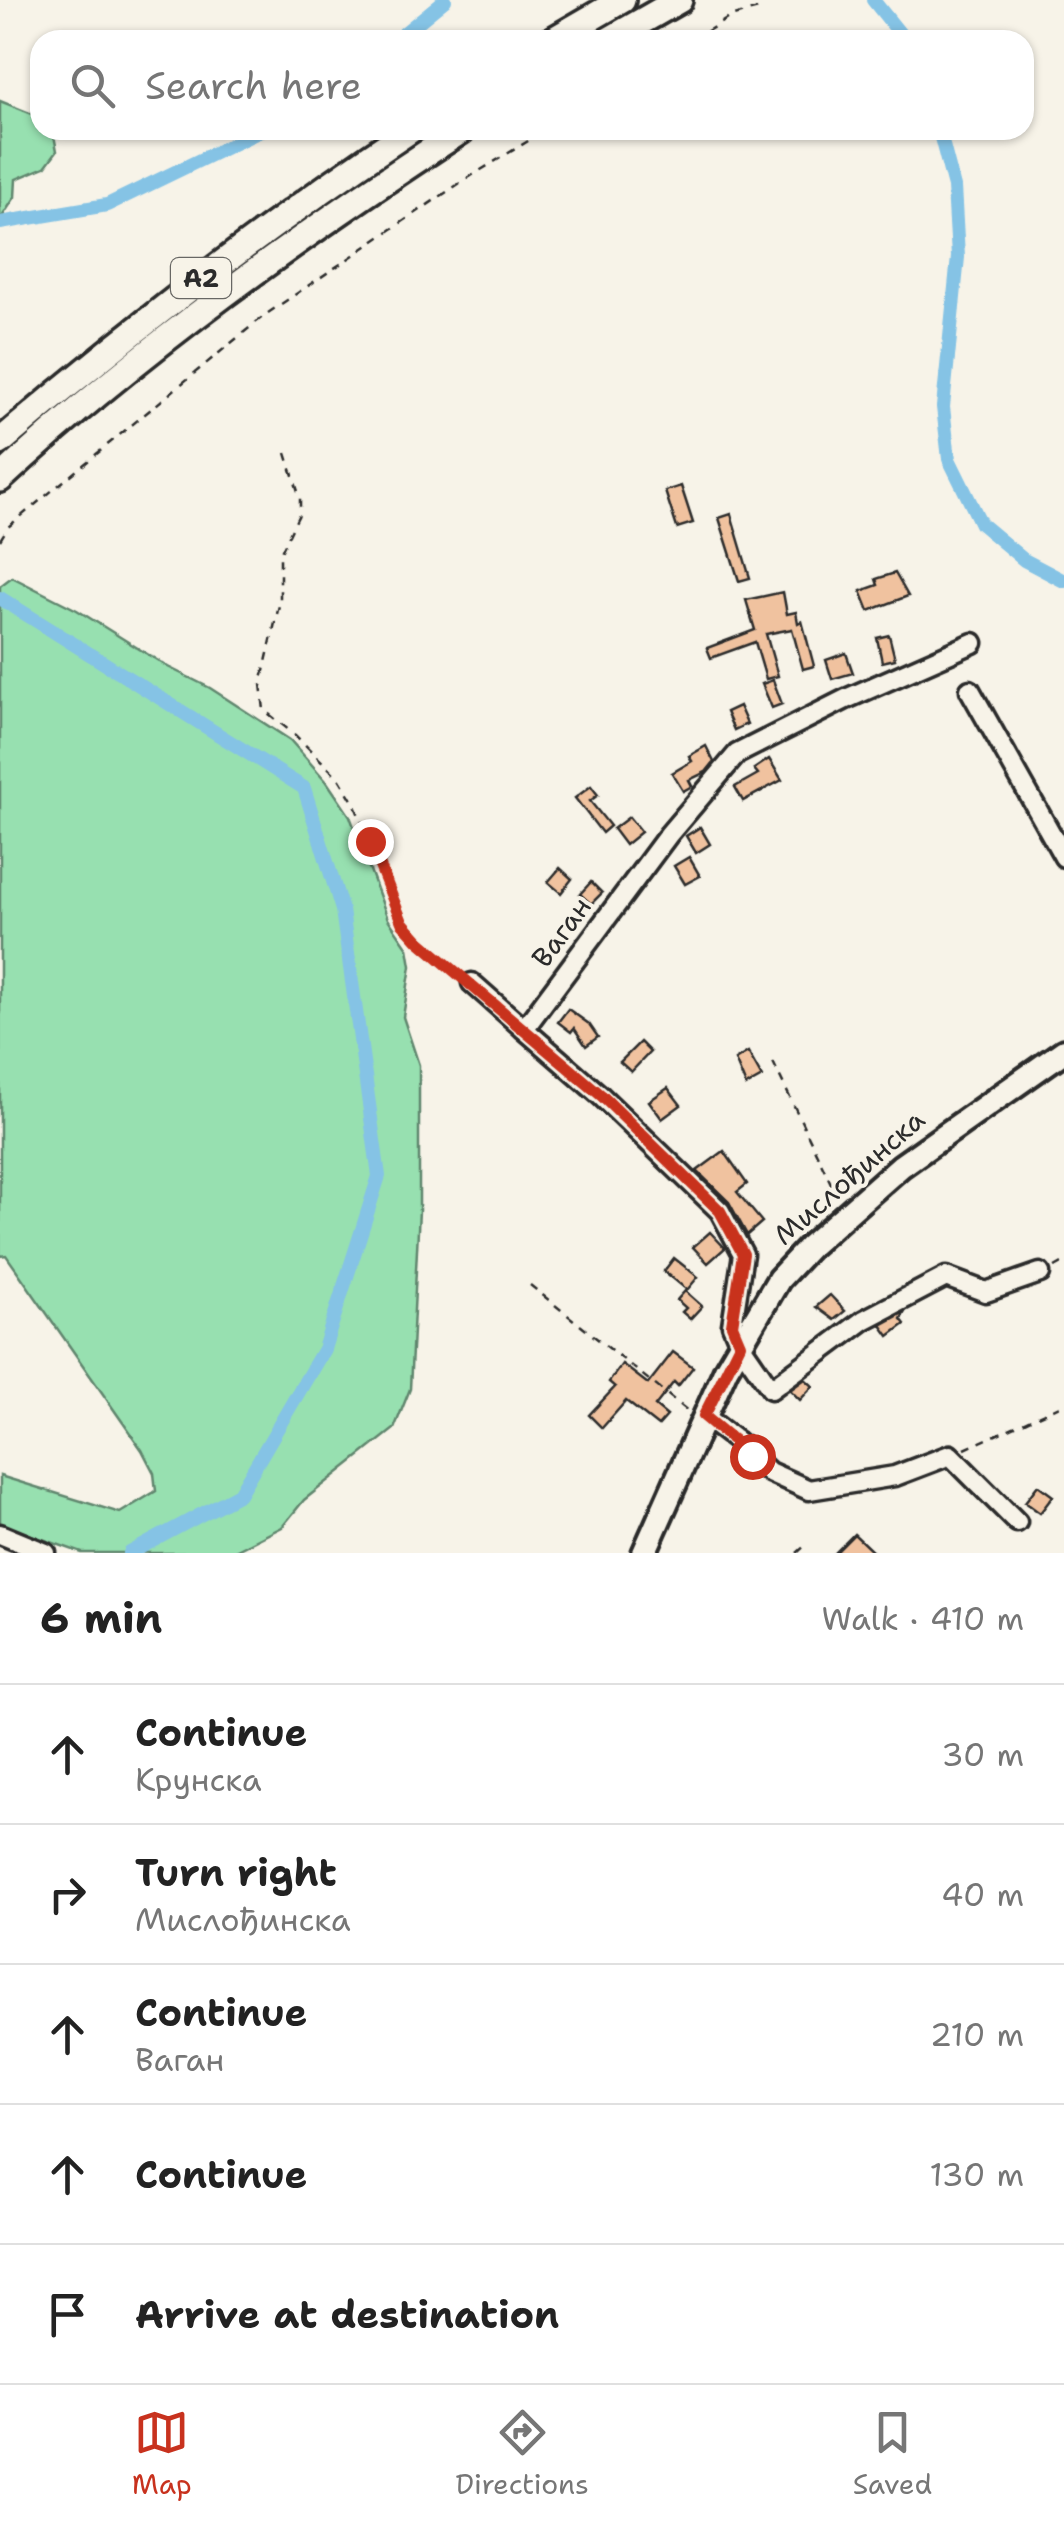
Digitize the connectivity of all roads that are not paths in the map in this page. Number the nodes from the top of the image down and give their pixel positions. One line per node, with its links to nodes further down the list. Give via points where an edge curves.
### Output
1 (622, 0): 3 (highway)
2 (679, 0): 4 (highway)
3 (570, 30)
4 (627, 30)
5 (396, 140): 7 (highway, A2, via 181,292)
6 (447, 140): 8 (highway, A2, via 177,332)
7 (0, 442)
8 (0, 479)
9 (972, 643): 13 (street, Ваган, via 738,754 669,834)
10 (970, 690): 11 (street)
11 (1064, 856)
12 (472, 983): 13 (street)
13 (524, 1029): 16 (street, via 720,1211 743,1254 732,1325)
14 (1064, 1051): 16 (main road, Мислођинска, via 924,1148 845,1214 778,1279)
15 (1040, 1273): 16 (street, via 986,1292 946,1277 864,1320 771,1388)
16 (740, 1344): 17 (main road, Мислођинска)
17 (703, 1419): 18 (street, via 769,1472 809,1490 896,1476 950,1456); 21 (main road, Мислођинска)
18 (1017, 1522)
19 (0, 1534): 20 (street)
20 (46, 1553)
21 (644, 1553)

